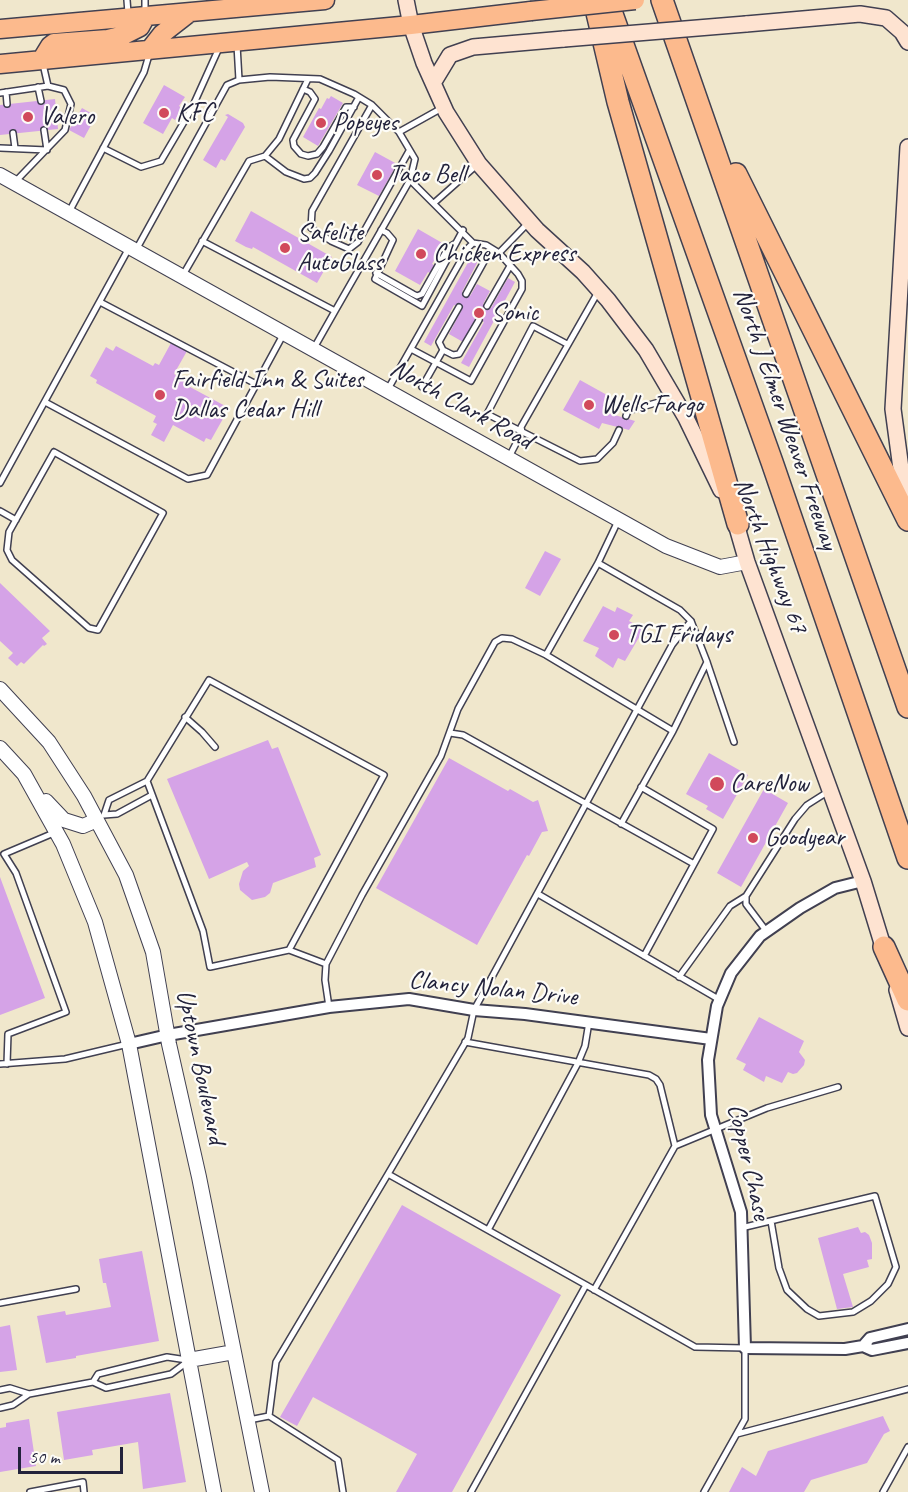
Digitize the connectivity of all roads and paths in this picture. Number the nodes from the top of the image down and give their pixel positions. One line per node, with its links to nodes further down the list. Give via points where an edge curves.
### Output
1 (325, 0): 7 (main road)
2 (406, 0): 10 (main road, North Highway 67)
3 (594, 0): 87 (highway, via 618,102)
4 (607, 0): 111 (highway, North J Elmer Weaver Freeway)
5 (635, 0): 10 (main road, bridge)
6 (662, 0): 31 (highway, North J Elmer Weaver Freeway)
7 (244, 4): 9 (main road)
8 (136, 9): 9 (main road); 11 (main road); 15 (main road, via 140,27 108,39 54,43)
9 (189, 13): 14 (main road)
10 (411, 25): 12 (main road); 19 (main road, North Highway 67)
11 (0, 29)
12 (229, 41): 14 (main road); 18 (lane); 37 (lane, via 161,161 141,167)
13 (908, 42): 19 (main road, bridge, via 886,18 860,14 564,39 473,47 450,55)
14 (151, 48): 15 (main road); 37 (lane, via 144,72)
15 (42, 59): 16 (main road); 20 (lane)
16 (0, 64)
17 (308, 79): 18 (lane); 22 (lane); 24 (lane, via 320,79)
18 (239, 80): 54 (lane, via 227,85)
19 (433, 83): 29 (main road, North Highway 67)
20 (48, 86): 21 (lane); 38 (lane, via 64,90 71,104 65,130)
21 (38, 87): 23 (lane); 25 (lane)
22 (303, 89): 28 (lane, via 315,99 293,140 296,150 308,156 323,147 346,107); 41 (lane, via 279,139)
23 (3, 93): 26 (lane)
24 (359, 97): 27 (lane); 28 (lane)
25 (41, 101)
26 (8, 104)
27 (372, 105): 32 (lane); 39 (lane, via 312,212 311,228 349,249 358,242)
28 (354, 107): 41 (lane, via 310,178 285,172)
29 (443, 107): 32 (lane); 42 (main road, North Highway 67)
30 (44, 130): 38 (lane)
31 (709, 130): 84 (highway, via 720,142); 94 (highway, North J Elmer Weaver Freeway)
32 (399, 132): 39 (lane)
33 (13, 134): 36 (lane)
34 (908, 147): 40 (main road)
35 (0, 148): 36 (lane)
36 (15, 148): 38 (lane)
37 (104, 148): 47 (lane)
38 (47, 150): 45 (lane)
39 (409, 151): 44 (lane, via 415,159)
40 (908, 154): 84 (main road, via 893,409)
41 (265, 156): 51 (lane, via 249,161)
42 (479, 164): 46 (lane); 48 (main road, North Highway 67)
43 (0, 175): 45 (street, North Clark Road)
44 (410, 180): 46 (lane); 49 (lane)
45 (14, 183): 47 (street, North Clark Road)
46 (434, 203): 50 (lane)
47 (68, 213): 54 (street, North Clark Road)
48 (530, 222): 56 (lane); 60 (main road, North Highway 67)
49 (381, 230): 58 (lane, via 393,240); 65 (lane)
50 (463, 230): 52 (lane); 53 (lane)
51 (202, 241): 59 (lane); 65 (lane)
52 (456, 243): 58 (lane, via 448,248 422,294 413,294); 58 (lane, via 422,306 375,279)
53 (473, 243): 55 (lane); 69 (lane)
54 (132, 249): 59 (street, North Clark Road); 62 (lane)
55 (491, 249): 56 (lane); 61 (lane)
56 (499, 253): 57 (lane)
57 (510, 266): 63 (lane); 72 (lane, via 522,281 522,289 471,381)
58 (376, 273)
59 (182, 277): 67 (street, North Clark Road)
60 (599, 290): 68 (lane); 76 (main road, North Highway 67, via 646,350)
61 (466, 294)
62 (100, 302): 73 (lane); 77 (lane)
63 (487, 306)
64 (459, 307): 71 (lane, via 440,342)
65 (335, 311): 70 (lane)
66 (479, 320): 71 (lane, via 459,354)
67 (284, 333): 70 (street, North Clark Road); 73 (lane)
68 (567, 344): 80 (lane, via 521,427); 80 (lane, via 533,326 487,414)
69 (411, 349): 72 (lane); 75 (lane)
70 (313, 350): 75 (street, North Clark Road)
71 (443, 350): 72 (lane)
72 (435, 362): 74 (lane)
73 (256, 384): 77 (lane, via 207,475 188,479)
74 (422, 387)
75 (387, 391): 81 (street, North Clark Road)
76 (675, 398): 78 (lane, via 628,411); 87 (main road, North Highway 67)
77 (45, 402): 82 (lane)
78 (626, 416)
79 (619, 430): 80 (lane, via 613,443 597,459 580,461)
80 (522, 432): 81 (lane)
81 (508, 458): 86 (street, North Clark Road)
82 (0, 483)
83 (0, 510): 85 (lane)
84 (908, 519)
85 (16, 520): 85 (lane, via 6,550 12,560 89,628 98,630 163,513 54,452)
86 (619, 520): 88 (street, North Clark Road, via 666,546 720,567); 89 (lane)
87 (738, 524): 88 (main road, North Highway 67)
88 (747, 562): 105 (main road, North Highway 67)
89 (598, 563): 90 (lane, via 680,610); 91 (lane)
90 (691, 621): 92 (lane); 95 (lane, via 672,645)
91 (546, 656): 95 (lane); 98 (lane, via 512,639 495,642 458,709)
92 (707, 662): 97 (lane); 99 (lane)
93 (0, 689): 108 (street, Uptown Boulevard, via 49,742)
94 (908, 707)
95 (638, 710): 97 (lane); 107 (lane)
96 (185, 717): 100 (lane); 103 (lane); 118 (lane, via 209,680 384,775)
97 (673, 731): 104 (lane)
98 (450, 733): 107 (lane, via 463,735); 120 (lane)
99 (734, 742)
100 (214, 747)
101 (0, 748): 102 (street)
102 (24, 774): 108 (street, via 64,820 83,826); 110 (street)
103 (147, 781): 106 (lane); 108 (lane, via 109,800)
104 (641, 787): 109 (lane); 112 (lane, via 713,829)
105 (830, 790): 113 (main road, North Highway 67); 115 (lane, via 807,805 795,819)
106 (152, 795): 108 (lane, via 117,814); 118 (lane, via 203,931 210,967)
107 (586, 804): 109 (lane); 114 (lane)
108 (100, 818): 128 (street, Uptown Boulevard, via 126,875 153,952)
109 (621, 824): 112 (lane)
110 (56, 832): 131 (street, via 95,922); 134 (lane, via 4,854 16,873 66,1012 8,1035)
111 (908, 858)
112 (694, 864): 119 (lane)
113 (863, 881): 116 (street, Copper Chase, via 836,888); 117 (main road, North Highway 67)
114 (538, 894): 119 (lane); 125 (lane)
115 (746, 896): 116 (lane, via 746,904); 121 (lane, via 730,906)
116 (767, 932): 122 (street, Copper Chase, via 731,973)
117 (884, 947): 123 (highway); 127 (main road, North Highway 67)
118 (289, 950): 120 (lane)
119 (644, 956): 121 (lane)
120 (326, 964): 124 (lane)
121 (679, 977): 122 (lane)
122 (720, 1000): 129 (street, Copper Chase)
123 (908, 1000)
124 (329, 1007): 125 (street, Clancy Nolan Drive, via 409,999); 128 (street, Clancy Nolan Drive)
125 (474, 1010): 126 (street, Clancy Nolan Drive); 130 (lane)
126 (589, 1022): 129 (street, Clancy Nolan Drive); 132 (lane)
127 (908, 1028)
128 (168, 1035): 131 (street, Clancy Nolan Drive); 150 (street, Uptown Boulevard)
129 (711, 1040): 136 (street, Copper Chase, via 711,1115)
130 (465, 1042): 132 (lane); 138 (lane)
131 (129, 1044): 134 (lane, via 65,1059); 151 (street)
132 (578, 1062): 137 (lane, via 656,1079); 141 (lane)
133 (0, 1064): 134 (lane)
134 (8, 1064)
135 (838, 1087): 136 (lane)
136 (716, 1128): 137 (lane); 140 (street, Copper Chase, via 741,1212)
137 (675, 1146): 144 (lane)
138 (388, 1174): 141 (lane); 157 (lane, via 276,1362)
139 (771, 1221): 139 (lane, via 875,1196 896,1267 888,1284 871,1301 853,1312 819,1316 787,1290); 140 (lane)
140 (741, 1228): 149 (street, Copper Chase)
141 (488, 1230): 142 (lane)
142 (586, 1286): 144 (lane); 166 (lane)
143 (76, 1289): 145 (lane)
144 (594, 1290): 149 (lane, via 695,1347)
145 (0, 1303)
146 (908, 1329): 148 (street, via 870,1338)
147 (908, 1343): 148 (street, via 872,1350)
148 (862, 1346): 149 (street)
149 (745, 1348): 159 (lane, via 745,1419)
150 (234, 1352): 151 (street); 158 (street, Uptown Boulevard)
151 (189, 1360): 152 (lane, via 167,1357 98,1374); 152 (lane, via 171,1374 106,1388); 163 (street)
152 (93, 1382): 155 (lane)
153 (908, 1389): 159 (lane)
154 (0, 1390): 155 (lane, via 10,1388)
155 (29, 1394): 156 (lane)
156 (0, 1408)
157 (269, 1416): 158 (lane); 165 (lane, via 338,1460)
158 (248, 1420): 164 (street, Uptown Boulevard)
159 (737, 1434): 167 (lane)
160 (908, 1447): 168 (lane)
161 (30, 1492): 162 (lane, via 82,1482)
162 (84, 1492)
163 (214, 1492)
164 (262, 1492)
165 (344, 1492)
166 (471, 1492)
167 (704, 1492)
168 (883, 1492)

